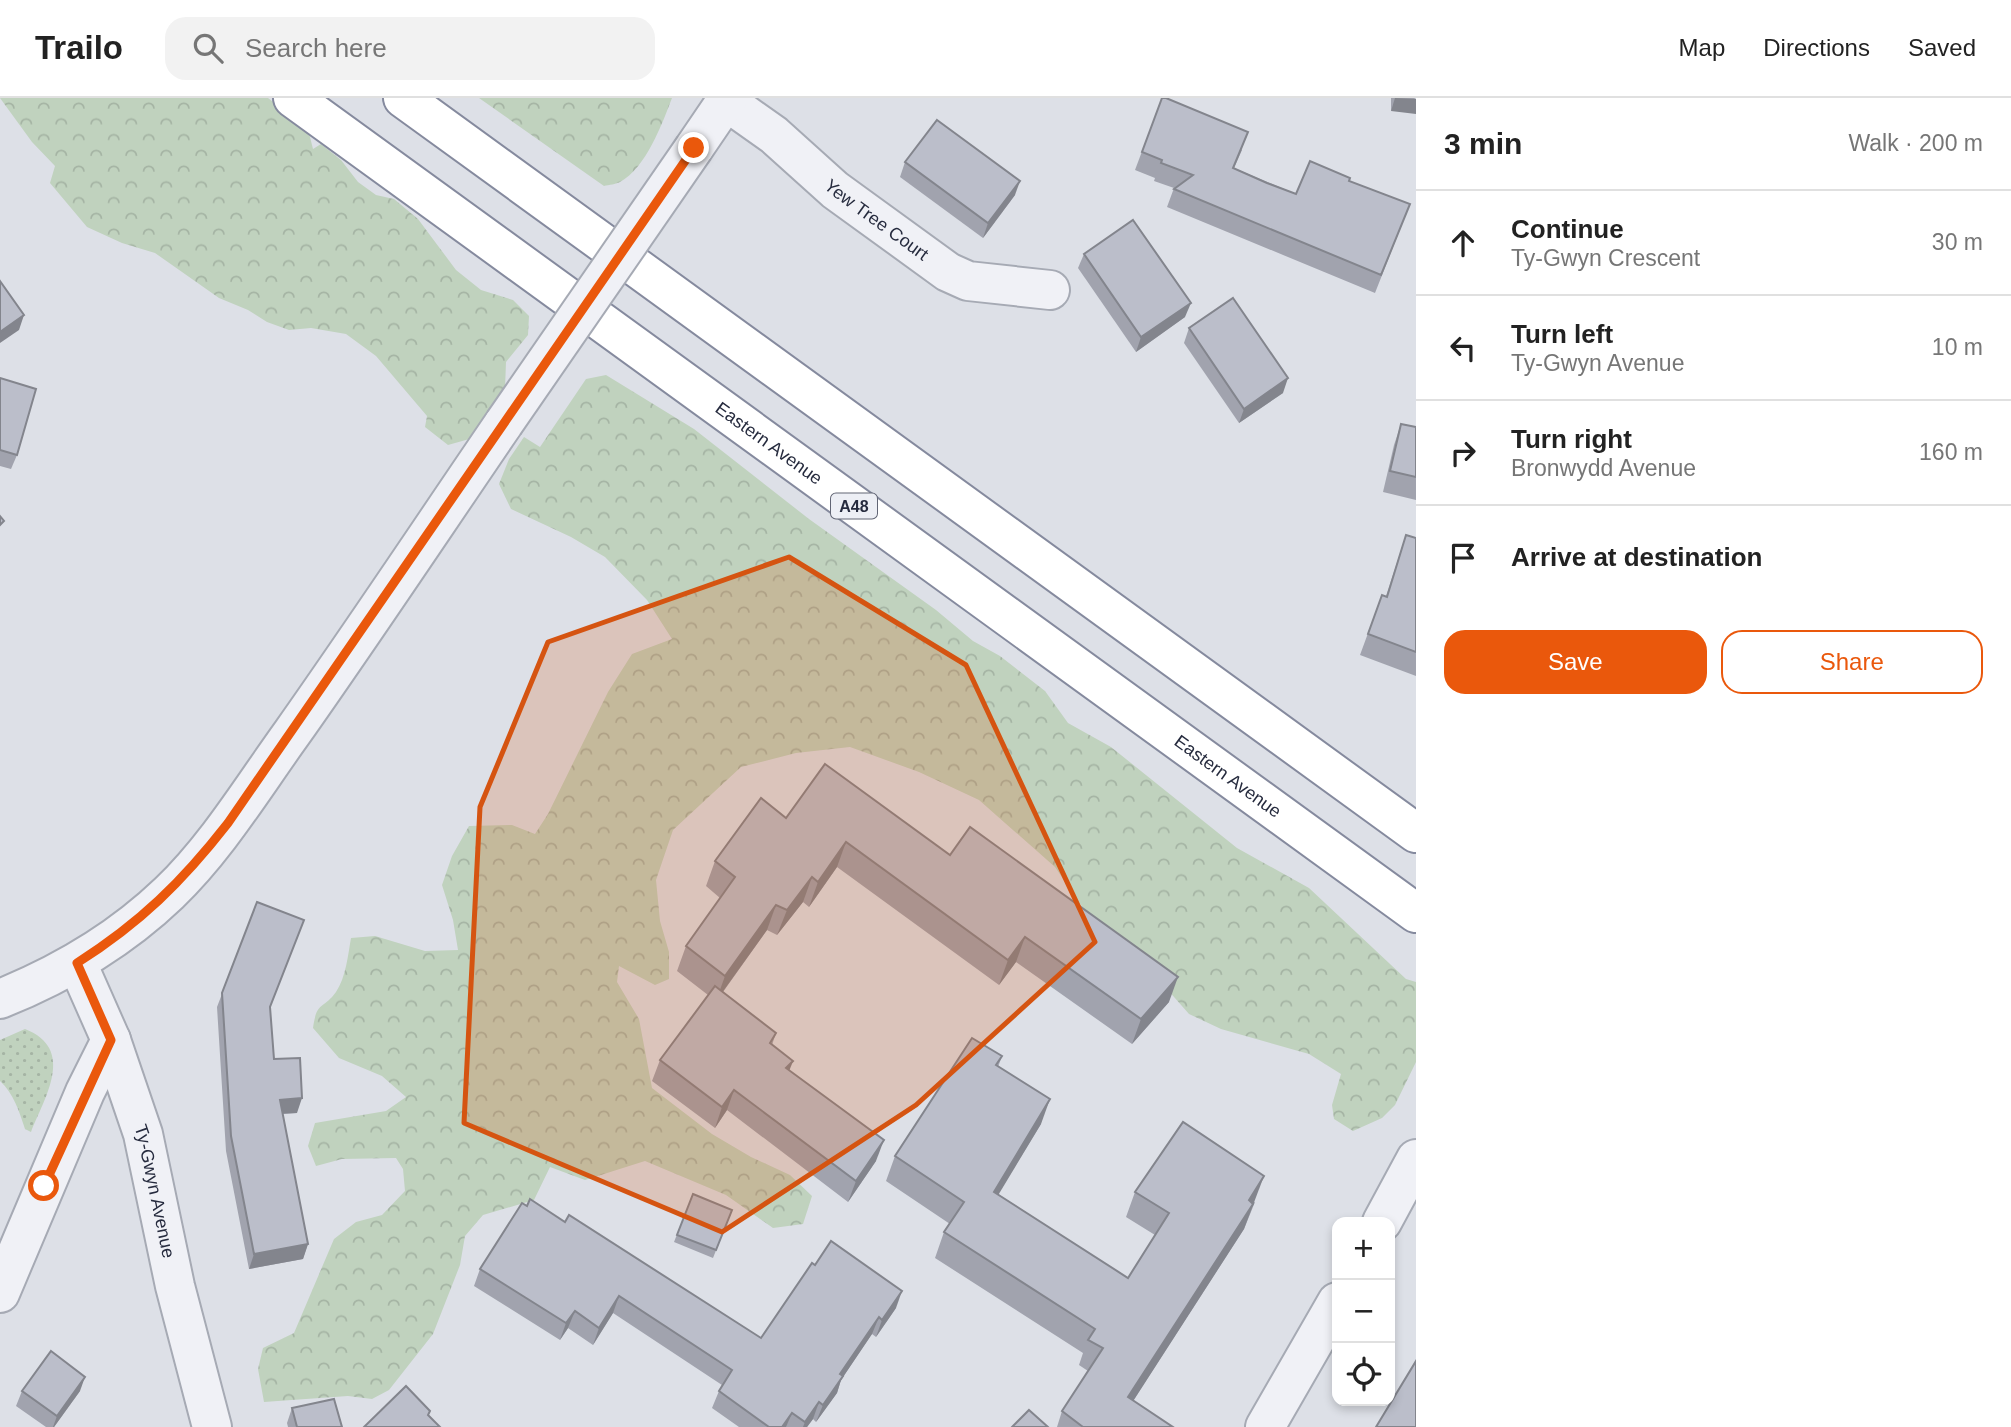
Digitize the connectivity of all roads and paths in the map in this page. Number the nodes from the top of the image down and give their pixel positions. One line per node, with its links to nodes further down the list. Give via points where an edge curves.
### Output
1 (293, 98): 6 (highway, Eastern Avenue / A48)
2 (403, 98): 5 (highway)
3 (727, 99): 4 (street, Yew Tree Court, via 835,190 948,272 968,281); 7 (street, bridge, via 200,860 134,923)
4 (1050, 290)
5 (1416, 833)
6 (1416, 913)
7 (77, 963): 8 (street); 9 (street, Ty-Gwyn Avenue)
8 (0, 999)
9 (111, 1040): 12 (street); 14 (street, Ty-Gwyn Avenue, via 144,1134 175,1286)
10 (1416, 1159): 11 (street)
11 (1385, 1217)
12 (0, 1293)
13 (1332, 1311): 15 (street)
14 (212, 1427)
15 (1265, 1427)

